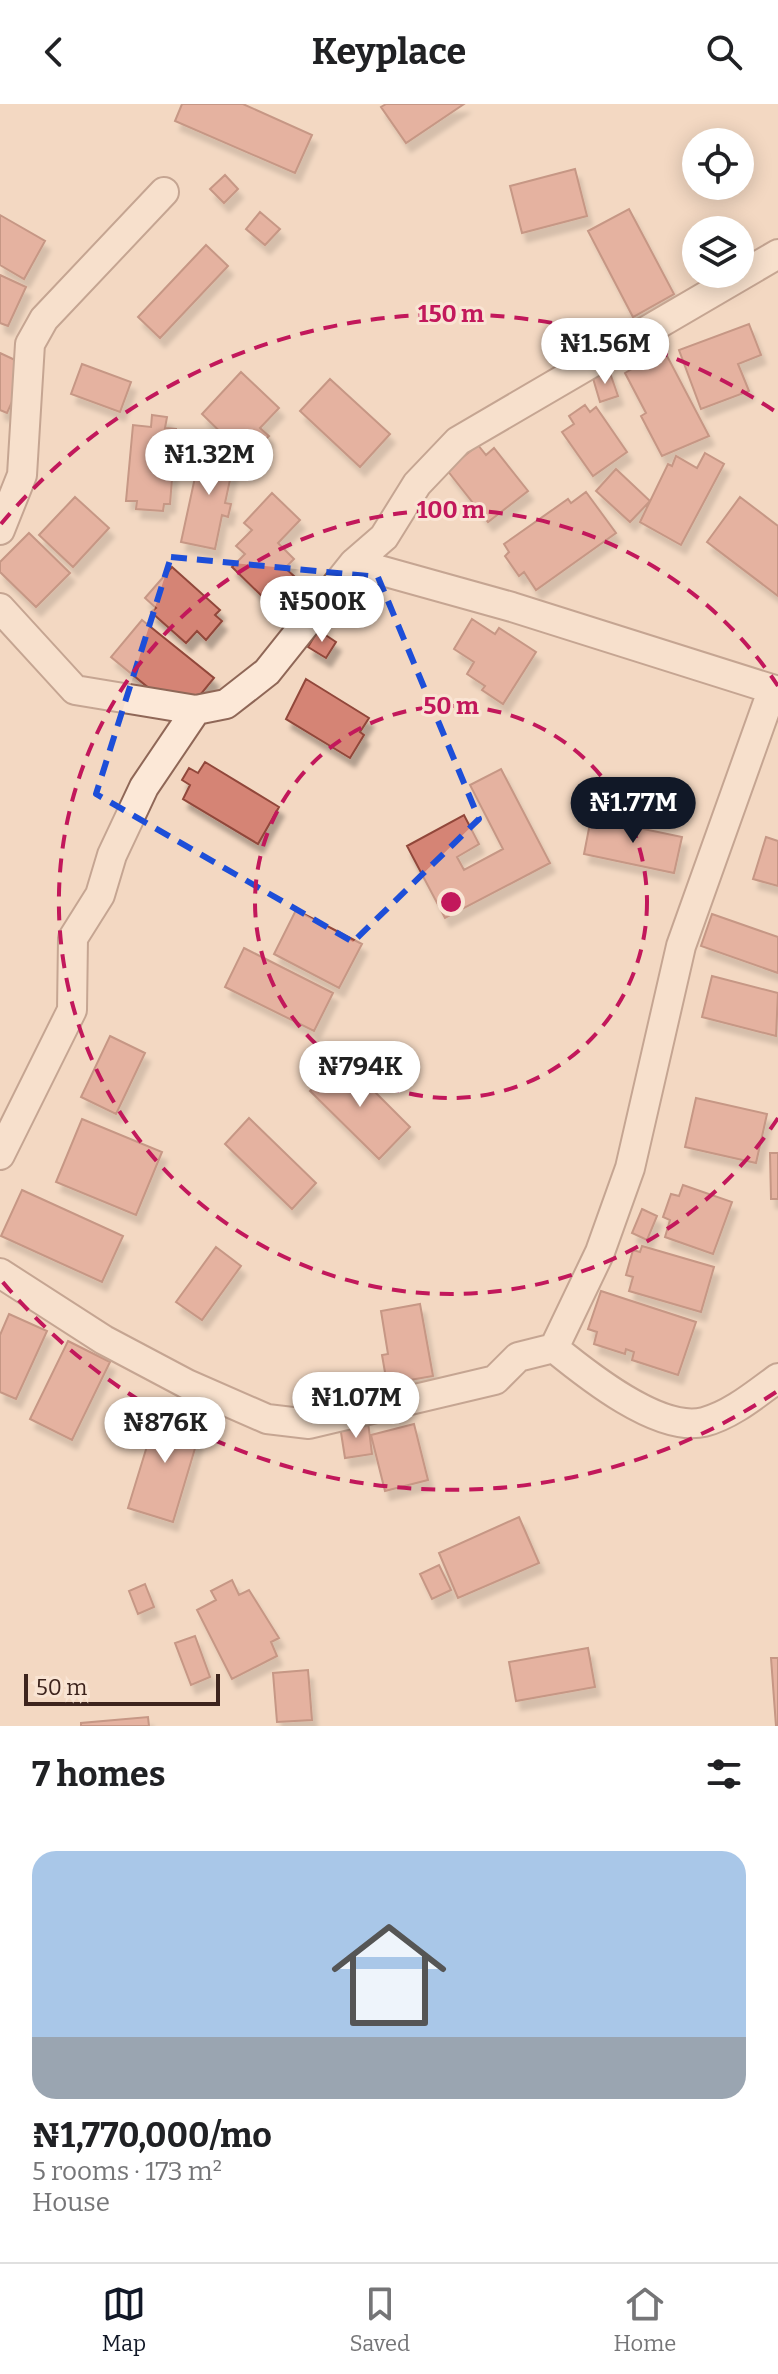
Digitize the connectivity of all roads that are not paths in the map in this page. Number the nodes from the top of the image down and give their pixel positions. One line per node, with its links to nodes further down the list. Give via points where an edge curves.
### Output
1 (164, 192): 3 (street, via 44,319 30,344 22,475)
2 (778, 254): 4 (street, via 458,441 417,484 384,537)
3 (0, 530)
4 (354, 563): 6 (street); 7 (street, via 267,672 226,704)
5 (0, 608): 7 (street, via 75,690)
6 (775, 691): 10 (street, via 681,946 630,1168 600,1252)
7 (196, 710): 8 (street, via 144,787 100,895 73,938 72,1010)
8 (0, 1155)
9 (0, 1273): 10 (street, via 104,1340 173,1376 281,1421 309,1424 495,1380 518,1357)
10 (554, 1348): 11 (street, via 591,1378 667,1421 703,1423 741,1405)
11 (778, 1378)

